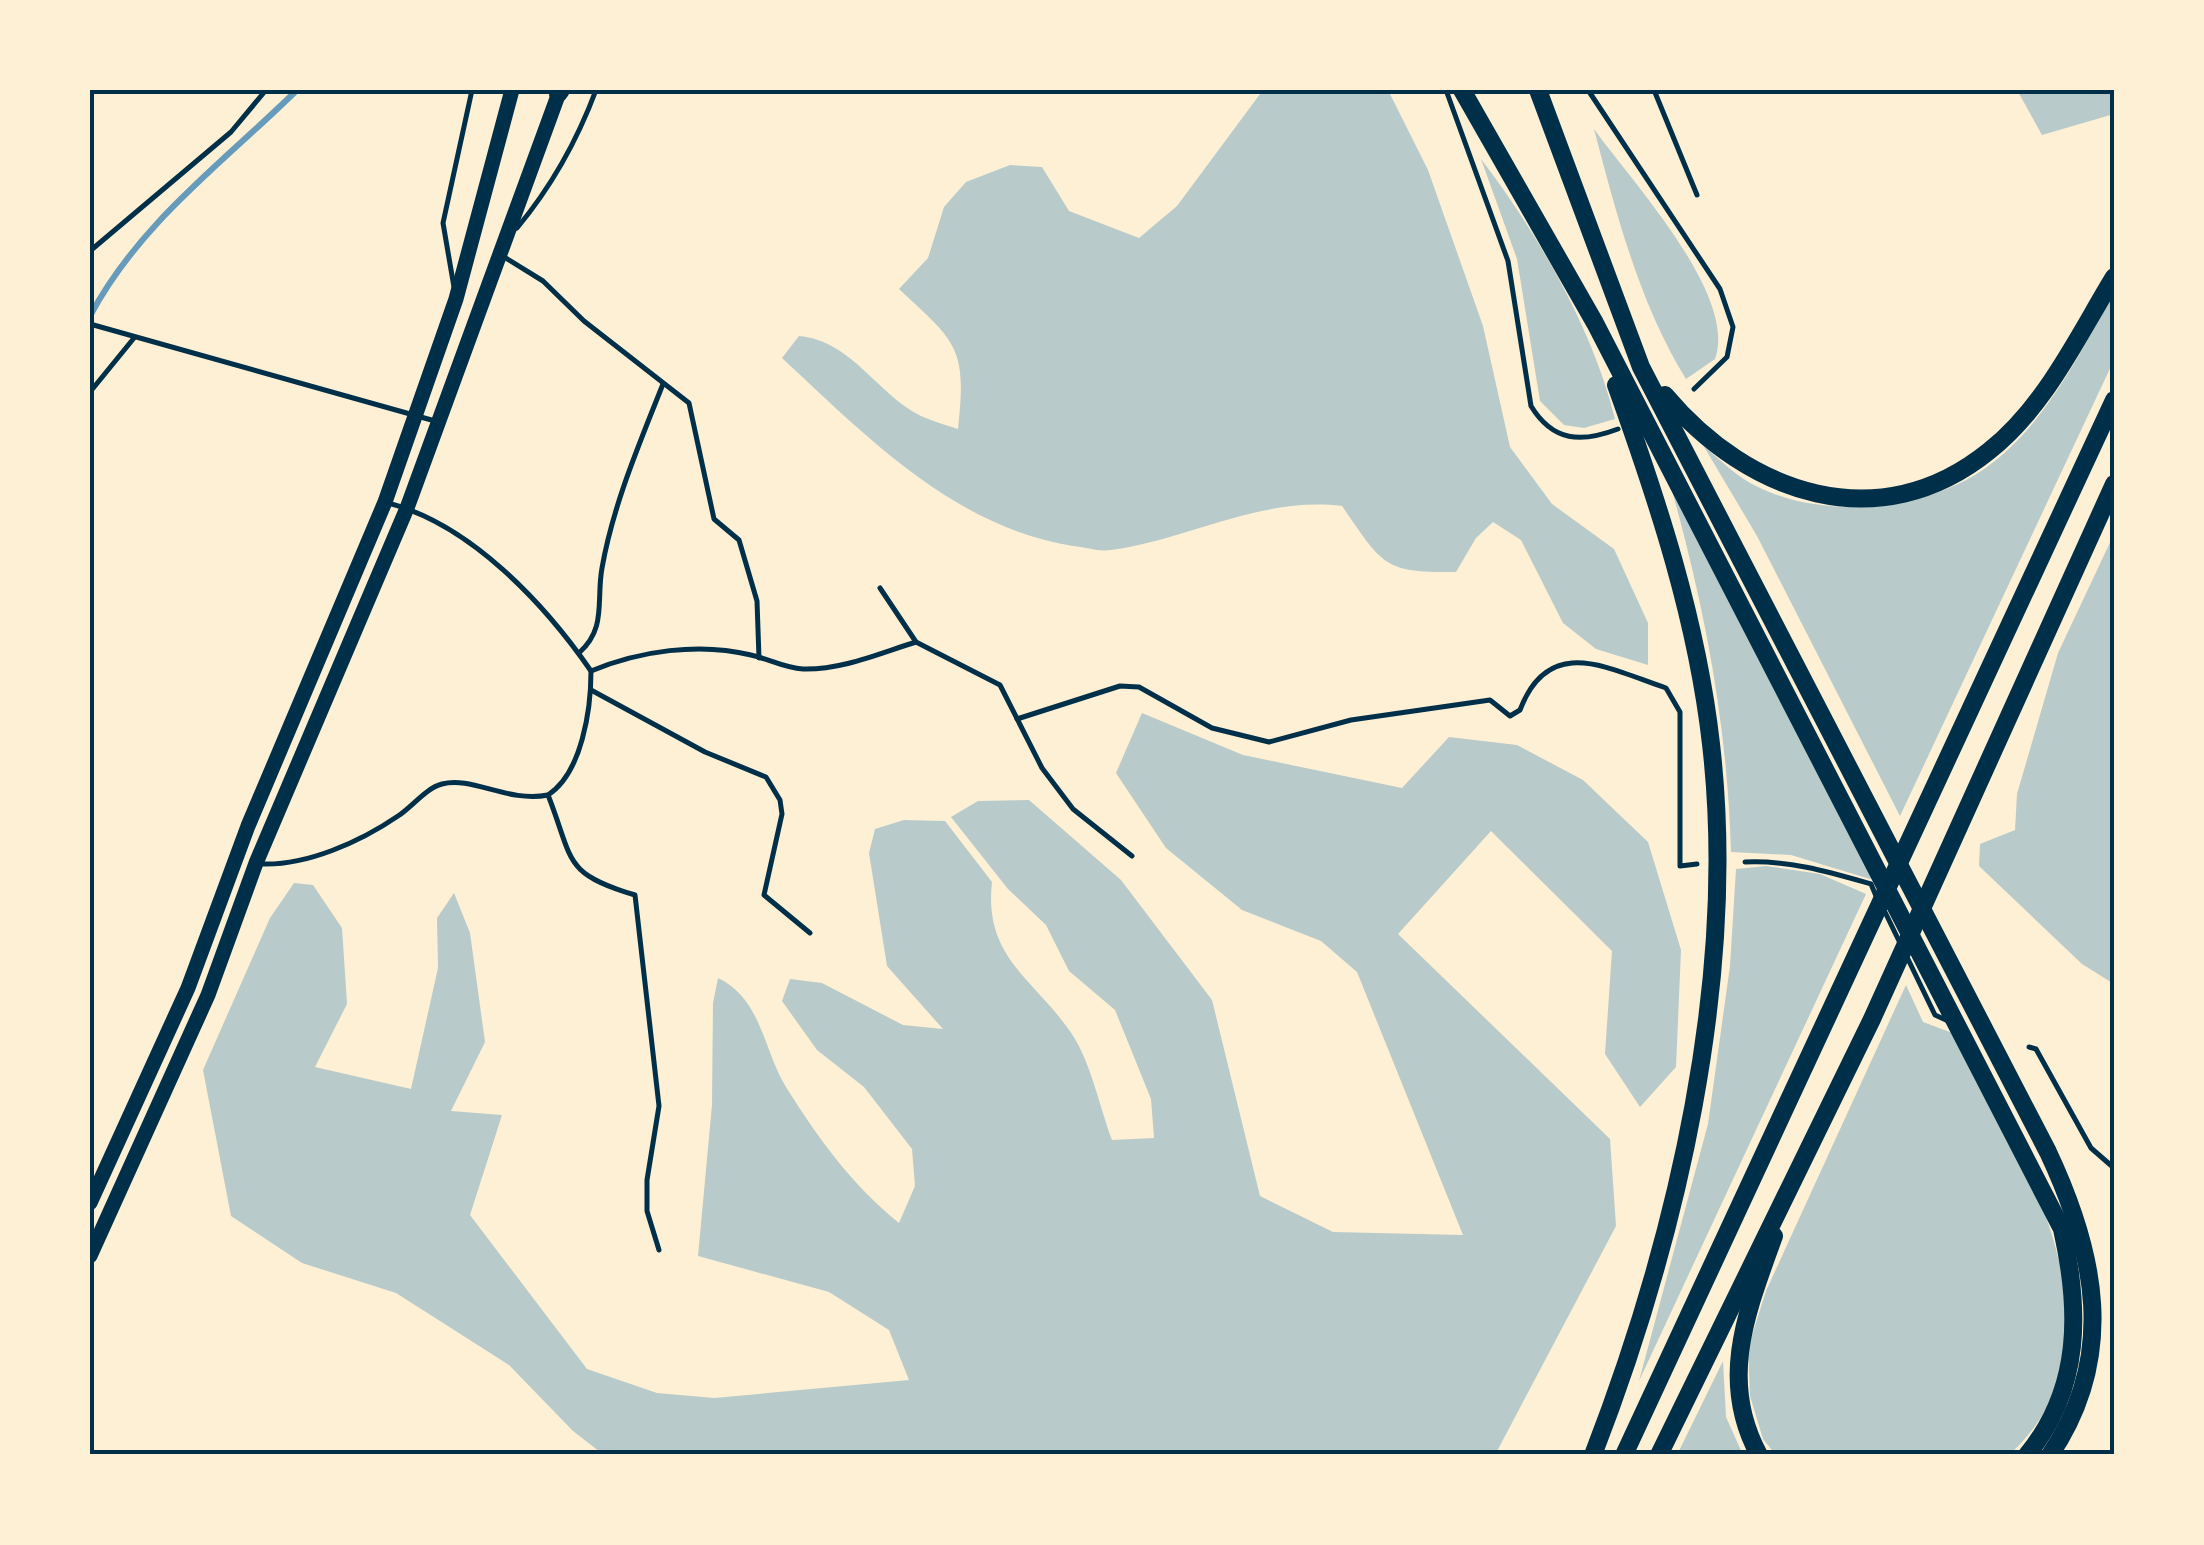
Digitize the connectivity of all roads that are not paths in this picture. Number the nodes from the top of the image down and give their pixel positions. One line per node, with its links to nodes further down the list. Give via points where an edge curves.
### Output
1 (266, 90): 13 (lane, via 231,132)
2 (472, 90): 15 (lane, via 443,223)
3 (512, 90): 15 (main road)
4 (596, 90): 12 (lane, via 544,195)
5 (1446, 90): 26 (lane, via 1508,261 1531,406 1558,435 1592,439)
6 (1462, 90): 17 (highway)
7 (1538, 90): 19 (highway)
8 (1588, 90): 21 (lane, via 1720,289 1733,327 1727,356)
9 (1654, 90): 11 (lane)
10 (560, 92): 12 (main road)
11 (1697, 195)
12 (502, 248): 20 (lane); 25 (main road)
13 (90, 250)
14 (2114, 277): 19 (highway, via 2020,422 1951,476 1906,493 1814,495 1752,472 1699,432)
15 (456, 299): 24 (main road)
16 (90, 324): 18 (lane)
17 (1595, 324): 50 (highway, via 1654,493 1689,623 1711,743 1716,850 1705,1024 1678,1185 1644,1314); 54 (highway, via 2062,1229 2075,1299 2073,1356 2054,1413)
18 (134, 338): 22 (lane); 24 (lane)
19 (1641, 367): 55 (highway, via 2078,1219 2094,1293 2094,1341 2076,1410)
20 (663, 383): 32 (lane, via 602,569 600,626); 33 (lane, via 689,403 714,519 739,540 757,601)
21 (1694, 390)
22 (90, 392)
23 (2114, 400): 51 (highway)
24 (412, 416): 25 (lane); 28 (main road)
25 (438, 422): 29 (main road)
26 (1618, 430)
27 (2114, 484): 45 (highway)
28 (385, 502): 29 (lane); 47 (main road, via 248,826 188,988)
29 (407, 508): 32 (lane, via 486,553); 40 (main road)
30 (880, 588): 31 (lane)
31 (916, 642): 33 (lane, via 836,666 804,669); 36 (lane, via 1000,686)
32 (579, 653): 34 (lane)
33 (759, 658): 34 (lane, via 717,650 661,652)
34 (591, 671): 35 (lane)
35 (591, 690): 37 (lane, via 563,786); 42 (lane, via 766,777 782,814 764,896)
36 (1017, 718): 38 (lane, via 1073,809); 41 (lane, via 1120,686 1139,687 1212,728 1269,742 1351,720 1490,700 1510,716 1553,666 1580,660 1666,688 1680,712 1680,866)
37 (548, 796): 40 (lane, via 524,800 440,784 362,835 290,865); 48 (lane, via 572,867 592,882 634,896 659,1106 647,1180 647,1211)
38 (1132, 856)
39 (1745, 862): 43 (lane, via 1770,860 1871,884 1935,1015)
40 (256, 863): 49 (main road, via 208,994)
41 (1698, 864)
42 (810, 934)
43 (1948, 1021)
44 (2028, 1046): 46 (lane, via 2091,1148)
45 (1811, 1141): 52 (highway); 53 (highway, via 1738,1352 1739,1408)
46 (2114, 1168)
47 (90, 1204)
48 (659, 1250)
49 (90, 1256)
50 (1594, 1455)
51 (1624, 1455)
52 (1659, 1455)
53 (1759, 1455)
54 (2027, 1455)
55 (2050, 1455)

